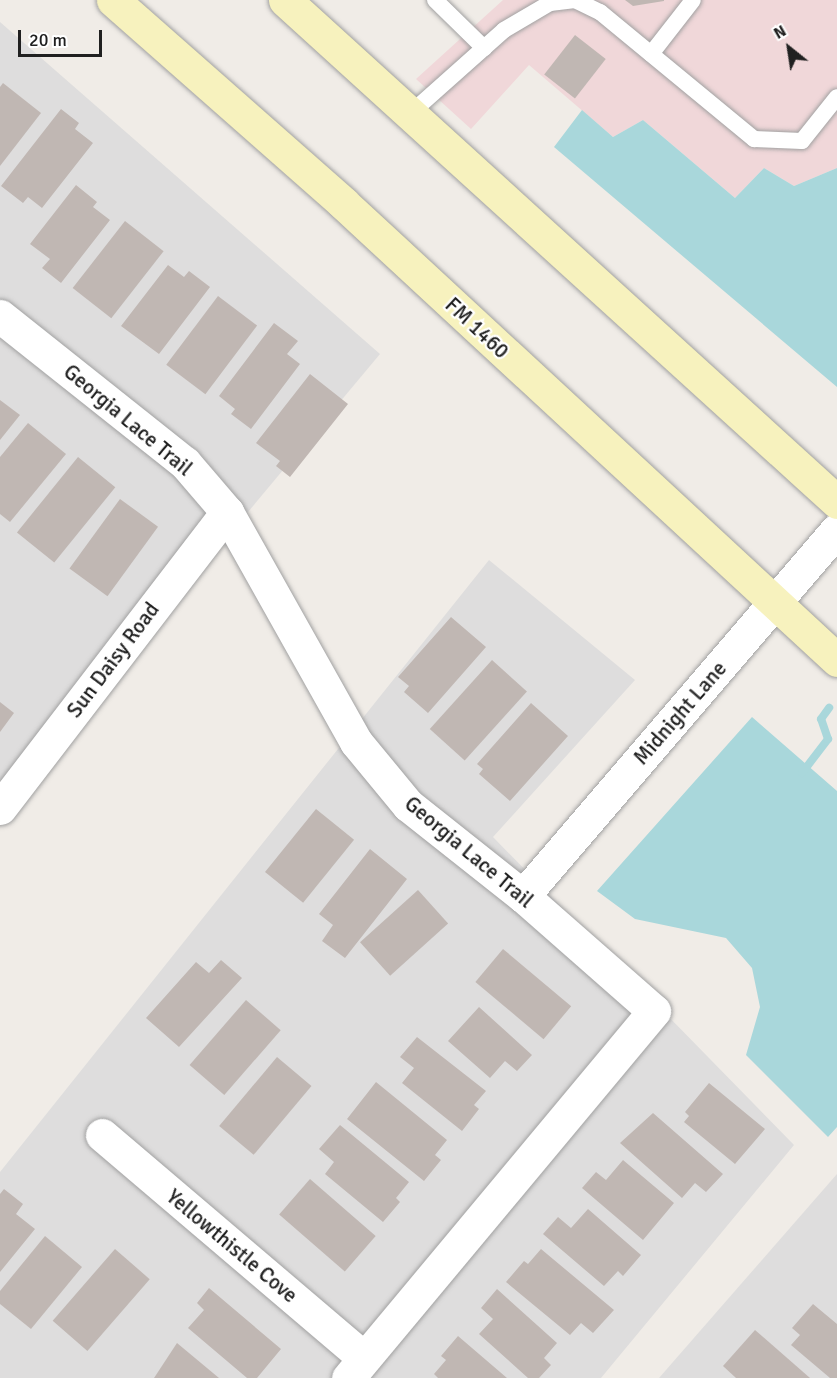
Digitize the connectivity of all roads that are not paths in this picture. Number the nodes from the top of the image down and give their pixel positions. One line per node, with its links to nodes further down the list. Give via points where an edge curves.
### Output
1 (113, 0): 14 (main road, FM 1460 / FM 1460, via 343,203)
2 (285, 0): 9 (main road)
3 (435, 0): 6 (lane)
4 (693, 0): 7 (lane)
5 (531, 5): 6 (lane); 7 (lane, via 575,0 590,5)
6 (484, 48): 9 (lane)
7 (651, 54): 8 (lane, via 754,139 802,141)
8 (837, 97)
9 (412, 112): 11 (main road)
10 (0, 316): 12 (street, Georgia Lace Trail, via 185,463)
11 (837, 502)
12 (227, 512): 16 (street, Sun Daisy Road); 17 (street, Georgia Lace Trail, via 356,742 408,805)
13 (837, 530): 14 (street, Midnight Lane)
14 (774, 604): 15 (main road, FM 1460 / FM 1460); 17 (street, Midnight Lane)
15 (837, 660)
16 (0, 808)
17 (522, 896): 19 (street, Georgia Lace Trail, via 654,1011)
18 (102, 1136): 19 (street, Yellowthistle Cove)
19 (355, 1368)

